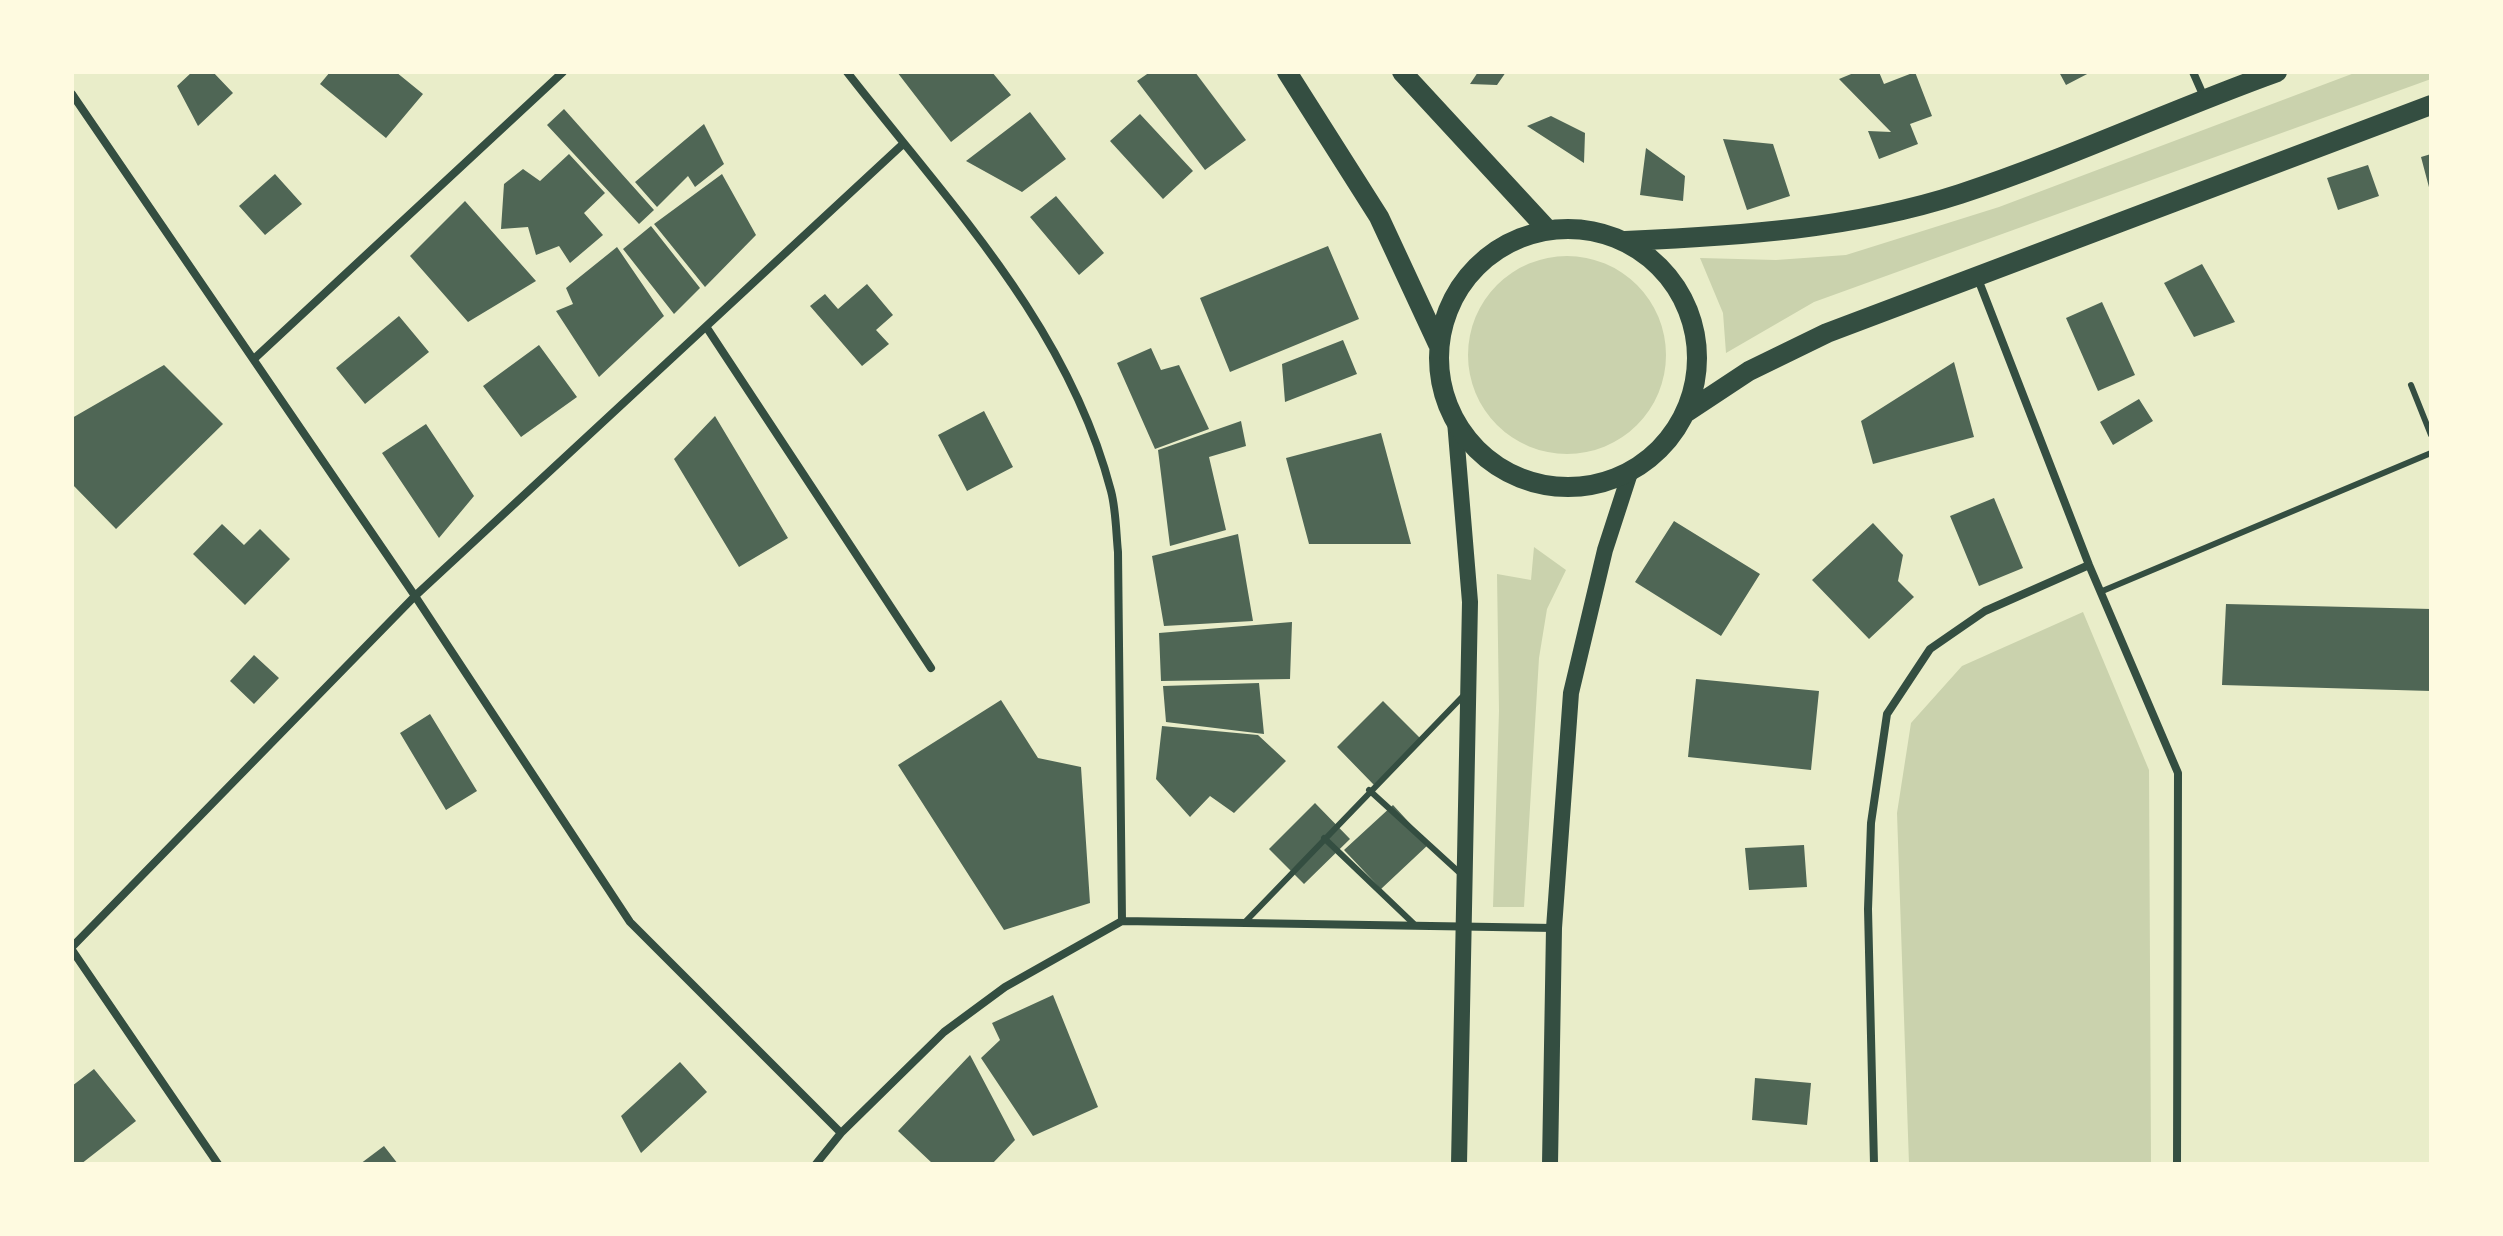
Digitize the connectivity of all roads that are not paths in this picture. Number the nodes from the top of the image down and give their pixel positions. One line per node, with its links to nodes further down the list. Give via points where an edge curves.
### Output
1 (563, 72): 16 (street)
2 (847, 72): 10 (street)
3 (1287, 72): 15 (main road, via 1379,217)
4 (1402, 72): 11 (main road)
5 (2193, 72): 8 (street)
6 (2277, 72): 8 (main road)
7 (72, 94): 16 (street)
8 (2204, 98): 12 (main road, via 1961,194 1888,213 1746,236)
9 (2431, 105): 13 (main road)
10 (903, 144): 14 (street); 31 (street, via 973,227 1050,342 1084,411 1111,493 1118,552)
11 (1547, 229): 12 (main road, via 1600,231); 15 (main road, via 1523,235 1482,260 1460,284)
12 (1625, 241): 18 (main road, via 1658,264 1683,296 1696,334 1698,374)
13 (1978, 279): 18 (main road, via 1827,333 1749,371); 23 (street)
14 (707, 328): 25 (street); 26 (street)
15 (1438, 344): 19 (main road, via 1438,371)
16 (255, 358): 25 (street)
17 (2411, 385): 20 (lane)
18 (1687, 412): 22 (main road, via 1653,457)
19 (1455, 421): 22 (main road, via 1475,448 1532,483 1599,485); 27 (main road, via 1470,602)
20 (2431, 435)
21 (2431, 453): 24 (lane)
22 (1630, 473): 34 (main road, via 1605,550 1571,693)
23 (2089, 565): 24 (street); 42 (street, via 1985,611 1930,649 1887,714 1871,823 1868,909)
24 (2100, 592): 43 (street, via 2178,773)
25 (415, 596): 36 (street); 37 (street, via 630,922)
26 (931, 668)
27 (1470, 688): 28 (lane); 30 (main road)
28 (1369, 790): 29 (lane); 30 (lane)
29 (1324, 838): 32 (lane); 33 (lane)
30 (1466, 879): 35 (main road)
31 (1122, 921): 32 (street); 37 (street, via 1005,987 944,1032)
32 (1246, 921): 33 (street)
33 (1417, 927): 35 (street)
34 (1554, 928): 35 (street); 41 (main road)
35 (1465, 929): 40 (main road)
36 (72, 948): 38 (street)
37 (841, 1133): 39 (street)
38 (218, 1164)
39 (816, 1164)
40 (1459, 1164)
41 (1550, 1164)
42 (1874, 1164)
43 (2177, 1164)

